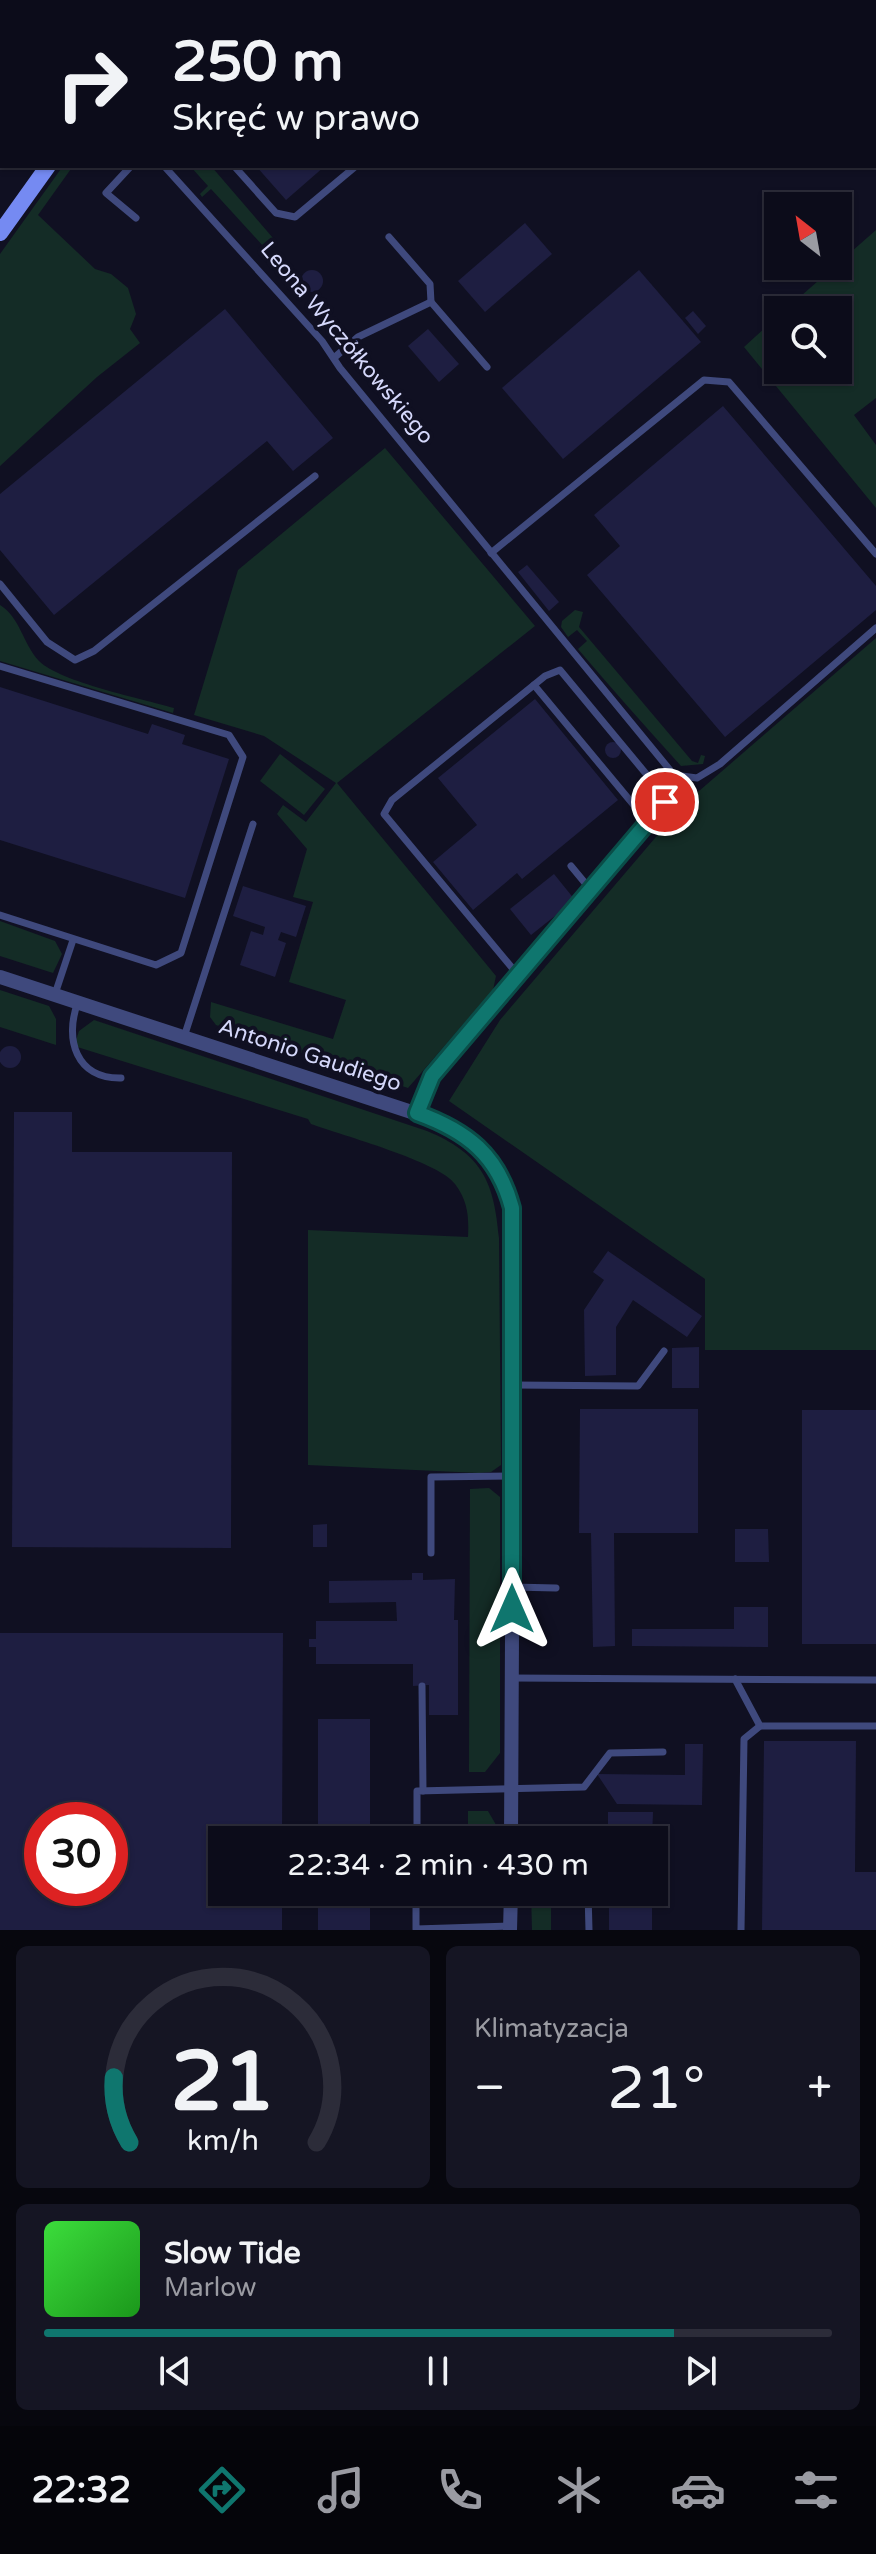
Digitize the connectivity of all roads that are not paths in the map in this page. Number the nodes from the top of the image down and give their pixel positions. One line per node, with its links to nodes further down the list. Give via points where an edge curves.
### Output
1 (47, 168): 7 (street)
2 (129, 168): 6 (lane, via 106,193)
3 (166, 168): 10 (lane, Leona Wyczółkowskiego)
4 (236, 168): 5 (lane, via 276,213 295,217)
5 (354, 168)
6 (136, 218)
7 (0, 233)
8 (389, 237): 9 (lane, via 430,284)
9 (431, 302): 10 (lane, via 358,337); 11 (lane)
10 (335, 357): 13 (lane, Leona Wyczółkowskiego)
11 (487, 367)
12 (315, 476): 15 (lane, via 94,651 75,660 47,642)
13 (491, 553): 14 (lane, via 704,380 717,379 729,382); 16 (lane, Leona Wyczółkowskiego, via 674,775 697,778 720,764)
14 (876, 554)
15 (0, 584)
16 (876, 628)
17 (0, 666): 24 (lane, via 229,735 243,757 181,953 156,965)
18 (534, 685): 19 (lane, via 627,804); 19 (lane, via 560,670 649,777 665,802); 25 (lane, via 392,800 384,814)
19 (647, 821): 22 (lane)
20 (253, 824): 29 (lane)
21 (571, 866): 22 (lane)
22 (590, 889): 25 (lane)
23 (0, 915): 24 (lane)
24 (73, 940): 27 (lane)
25 (518, 975): 31 (lane, via 432,1076)
26 (0, 977): 27 (street, Antonio Gaudiego)
27 (55, 994): 28 (street, Antonio Gaudiego)
28 (78, 1002): 29 (street, Antonio Gaudiego); 30 (lane, via 71,1022 83,1064 108,1078)
29 (184, 1037): 31 (street, Antonio Gaudiego)
30 (121, 1078)
31 (417, 1113): 33 (street, Antonio Gaudiego, via 478,1144 506,1186 514,1230)
32 (664, 1351): 33 (lane, via 638,1386)
33 (514, 1385): 34 (street, Antonio Gaudiego)
34 (512, 1476): 35 (lane, via 431,1477); 36 (street, Antonio Gaudiego)
35 (431, 1553)
36 (512, 1587): 37 (lane); 38 (street, Antonio Gaudiego)
37 (556, 1588)
38 (511, 1678): 39 (lane); 45 (street, Antonio Gaudiego)
39 (735, 1679): 40 (lane); 42 (lane)
40 (876, 1680)
41 (422, 1686): 46 (lane)
42 (760, 1726): 43 (lane); 54 (lane, via 744,1739)
43 (876, 1726)
44 (663, 1752): 45 (lane, via 610,1753 584,1787)
45 (512, 1788): 46 (lane); 48 (street, Antonio Gaudiego)
46 (423, 1791): 47 (lane, via 417,1791)
47 (417, 1826)
48 (511, 1826)
49 (416, 1906): 52 (lane, via 416,1929)
50 (511, 1906): 52 (street)
51 (588, 1906): 53 (lane)
52 (510, 1928)
53 (589, 1930)
54 (741, 1930)

